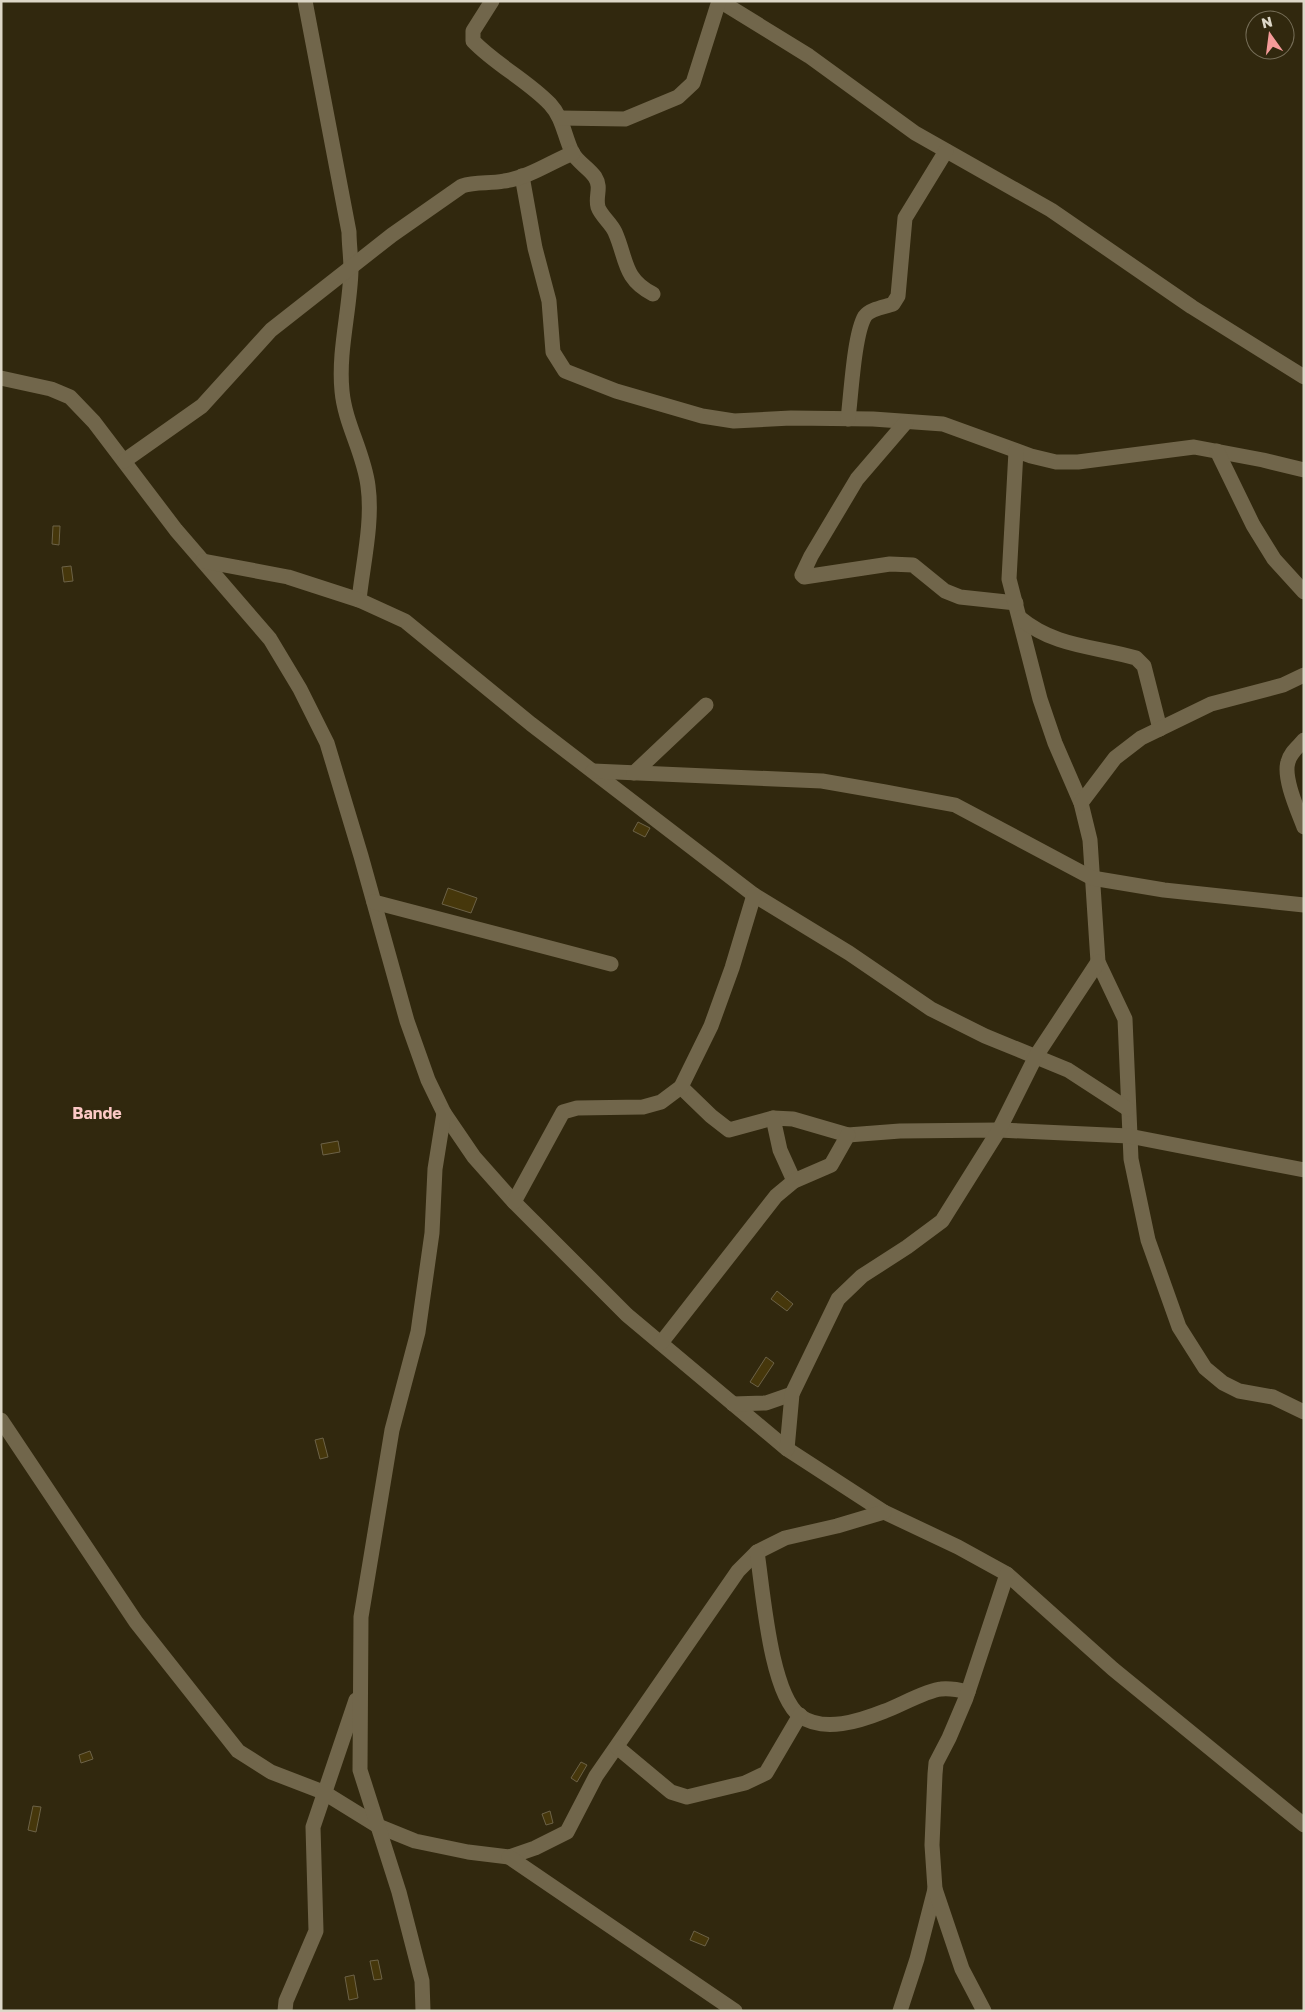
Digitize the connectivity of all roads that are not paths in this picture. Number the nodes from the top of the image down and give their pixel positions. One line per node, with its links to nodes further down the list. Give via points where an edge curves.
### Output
1 (305, 1): 8 (street, via 349,232)
2 (492, 1): 4 (street, via 473,31 473,41 550,104)
3 (719, 1): 4 (street, via 693,83 678,97 625,119); 5 (street, via 809,56 915,133)
4 (560, 118): 6 (street)
5 (946, 151): 10 (street, via 1051,210 1192,307); 12 (street, via 905,218 898,296 893,304 865,317 858,336)
6 (572, 153): 7 (street); 9 (street, via 596,178 599,210 614,230 631,276 638,287)
7 (522, 176): 8 (street, via 504,182 472,182 462,186 392,235); 12 (street, via 549,301 554,352 565,371 616,391 702,416 734,421)
8 (351, 270): 16 (street, via 271,330 202,406); 20 (street, via 342,391 368,487)
9 (653, 294)
10 (1304, 377)
11 (1, 378): 16 (street, via 51,389 70,397)
12 (848, 419): 13 (street)
13 (906, 422): 14 (street, via 943,424); 21 (street, via 857,479 802,576 890,564 913,565 946,592)
14 (1016, 451): 15 (street, via 1056,462 1078,462 1194,447); 21 (street, via 1009,579)
15 (1217, 451): 17 (street); 19 (street, via 1274,559)
16 (124, 461): 18 (street)
17 (1304, 470)
18 (203, 561): 20 (street, via 288,577); 32 (street, via 270,639 300,689 327,743)
19 (1304, 592)
20 (359, 600): 26 (street, via 404,621)
21 (1018, 610): 24 (street, via 1036,632 1062,642 1136,658 1144,666); 28 (street, via 1040,699)
22 (1303, 679): 24 (street, via 1211,704)
23 (706, 705): 27 (street)
24 (1160, 729): 28 (street, via 1115,758)
25 (1304, 740): 29 (street, via 1287,763 1287,774)
26 (593, 771): 27 (street); 31 (street)
27 (634, 773): 30 (street, via 822,781 955,805)
28 (1082, 803): 30 (street, via 1090,840)
29 (1304, 827)
30 (1092, 878): 33 (street); 34 (street)
31 (754, 895): 36 (street, via 849,953 931,1010); 37 (street, via 712,1026)
32 (374, 902): 35 (street); 39 (street, via 407,1021 428,1080)
33 (1304, 906)
34 (1098, 962): 36 (street); 38 (street, via 1126,1019)
35 (611, 964)
36 (1036, 1056): 38 (street, via 1068,1070); 41 (street)
37 (681, 1087): 40 (street, via 729,1130); 46 (street, via 661,1102 643,1107 577,1108 563,1112)
38 (1128, 1109): 43 (street)
39 (444, 1113): 46 (street, via 474,1157); 56 (street, via 418,1332 392,1430 361,1617)
40 (773, 1118): 42 (street, via 792,1118); 45 (street, via 780,1150)
41 (999, 1130): 42 (street); 43 (street); 48 (street, via 942,1221 862,1276 838,1299)
42 (848, 1135): 45 (street, via 831,1165)
43 (1129, 1136): 44 (street); 50 (street, via 1148,1240 1178,1327 1205,1368 1223,1383 1239,1391 1273,1398)
44 (1304, 1170)
45 (794, 1181): 47 (street, via 776,1196)
46 (514, 1202): 47 (street, via 627,1315)
47 (661, 1343): 49 (street)
48 (792, 1394): 49 (street, via 766,1402); 52 (street)
49 (733, 1404): 52 (street)
50 (1304, 1412)
51 (1, 1420): 60 (street, via 136,1622 238,1751 271,1772)
52 (787, 1449): 53 (street)
53 (884, 1512): 54 (street, via 785,1538); 55 (street)
54 (757, 1552): 58 (street, via 774,1663 788,1701); 59 (street, via 738,1571)
55 (1007, 1574): 57 (street); 61 (street, via 1113,1669)
56 (360, 1689): 60 (street); 62 (street, via 360,1770)
57 (968, 1692): 58 (street, via 941,1688 878,1714 836,1725 816,1723); 64 (street, via 936,1763 932,1844)
58 (800, 1715): 59 (street, via 766,1773 746,1782 687,1797 671,1792)
59 (617, 1747): 63 (street, via 596,1776 567,1832)
60 (323, 1792): 62 (street); 65 (street, via 312,1827 316,1931 286,2001)
61 (1304, 1825)
62 (378, 1826): 63 (street, via 414,1841); 66 (street, via 422,1981)
63 (509, 1857): 67 (street)
64 (936, 1889): 68 (street); 69 (street, via 962,1969)
65 (285, 2011)
66 (424, 2011)
67 (735, 2011)
68 (900, 2011)
69 (984, 2011)

